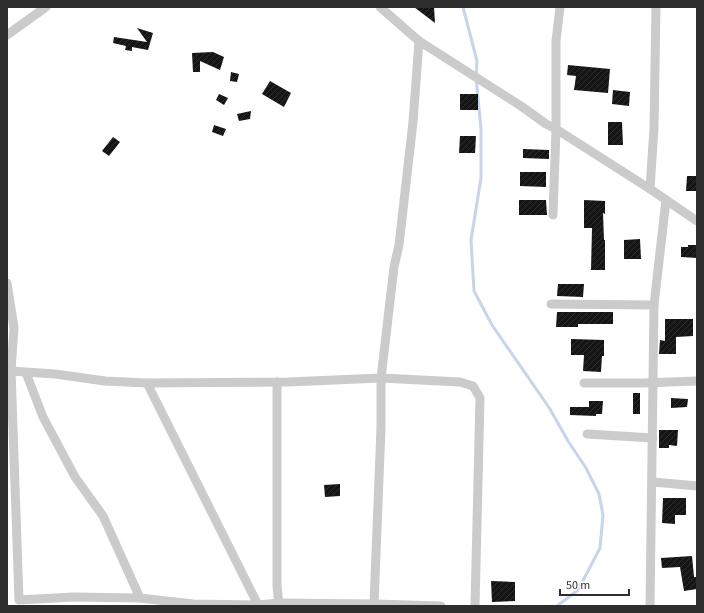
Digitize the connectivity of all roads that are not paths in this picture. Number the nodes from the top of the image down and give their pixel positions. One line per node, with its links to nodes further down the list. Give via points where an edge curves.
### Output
1 (46, 7): 5 (street)
2 (380, 7): 6 (street)
3 (560, 7): 7 (street, via 556,42)
4 (656, 7): 8 (street)
5 (7, 35)
6 (420, 41): 7 (street); 17 (street, via 399,245 394,267)
7 (556, 129): 8 (street); 10 (street)
8 (650, 189): 9 (street)
9 (666, 200): 11 (street); 14 (street)
10 (553, 215)
11 (697, 221)
12 (7, 283): 15 (street, via 14,328)
13 (551, 304): 14 (street)
14 (654, 305): 22 (street)
15 (11, 371): 16 (street); 28 (street)
16 (26, 372): 20 (street); 27 (street, via 43,417 75,477 103,516)
17 (381, 378): 19 (street); 29 (street); 33 (street, via 460,382 473,386 480,398)
18 (697, 381): 22 (street)
19 (277, 382): 20 (street); 30 (street)
20 (147, 383): 31 (street)
21 (584, 383): 22 (street)
22 (652, 383): 24 (street)
23 (587, 434): 24 (street)
24 (653, 438): 25 (street)
25 (653, 482): 26 (street); 34 (street)
26 (697, 486)
27 (140, 598): 28 (street, via 73,597); 31 (street, via 193,604)
28 (19, 603)
29 (374, 604): 30 (street); 32 (street)
30 (279, 605): 31 (street)
31 (258, 606)
32 (441, 606)
33 (475, 606)
34 (650, 606)

